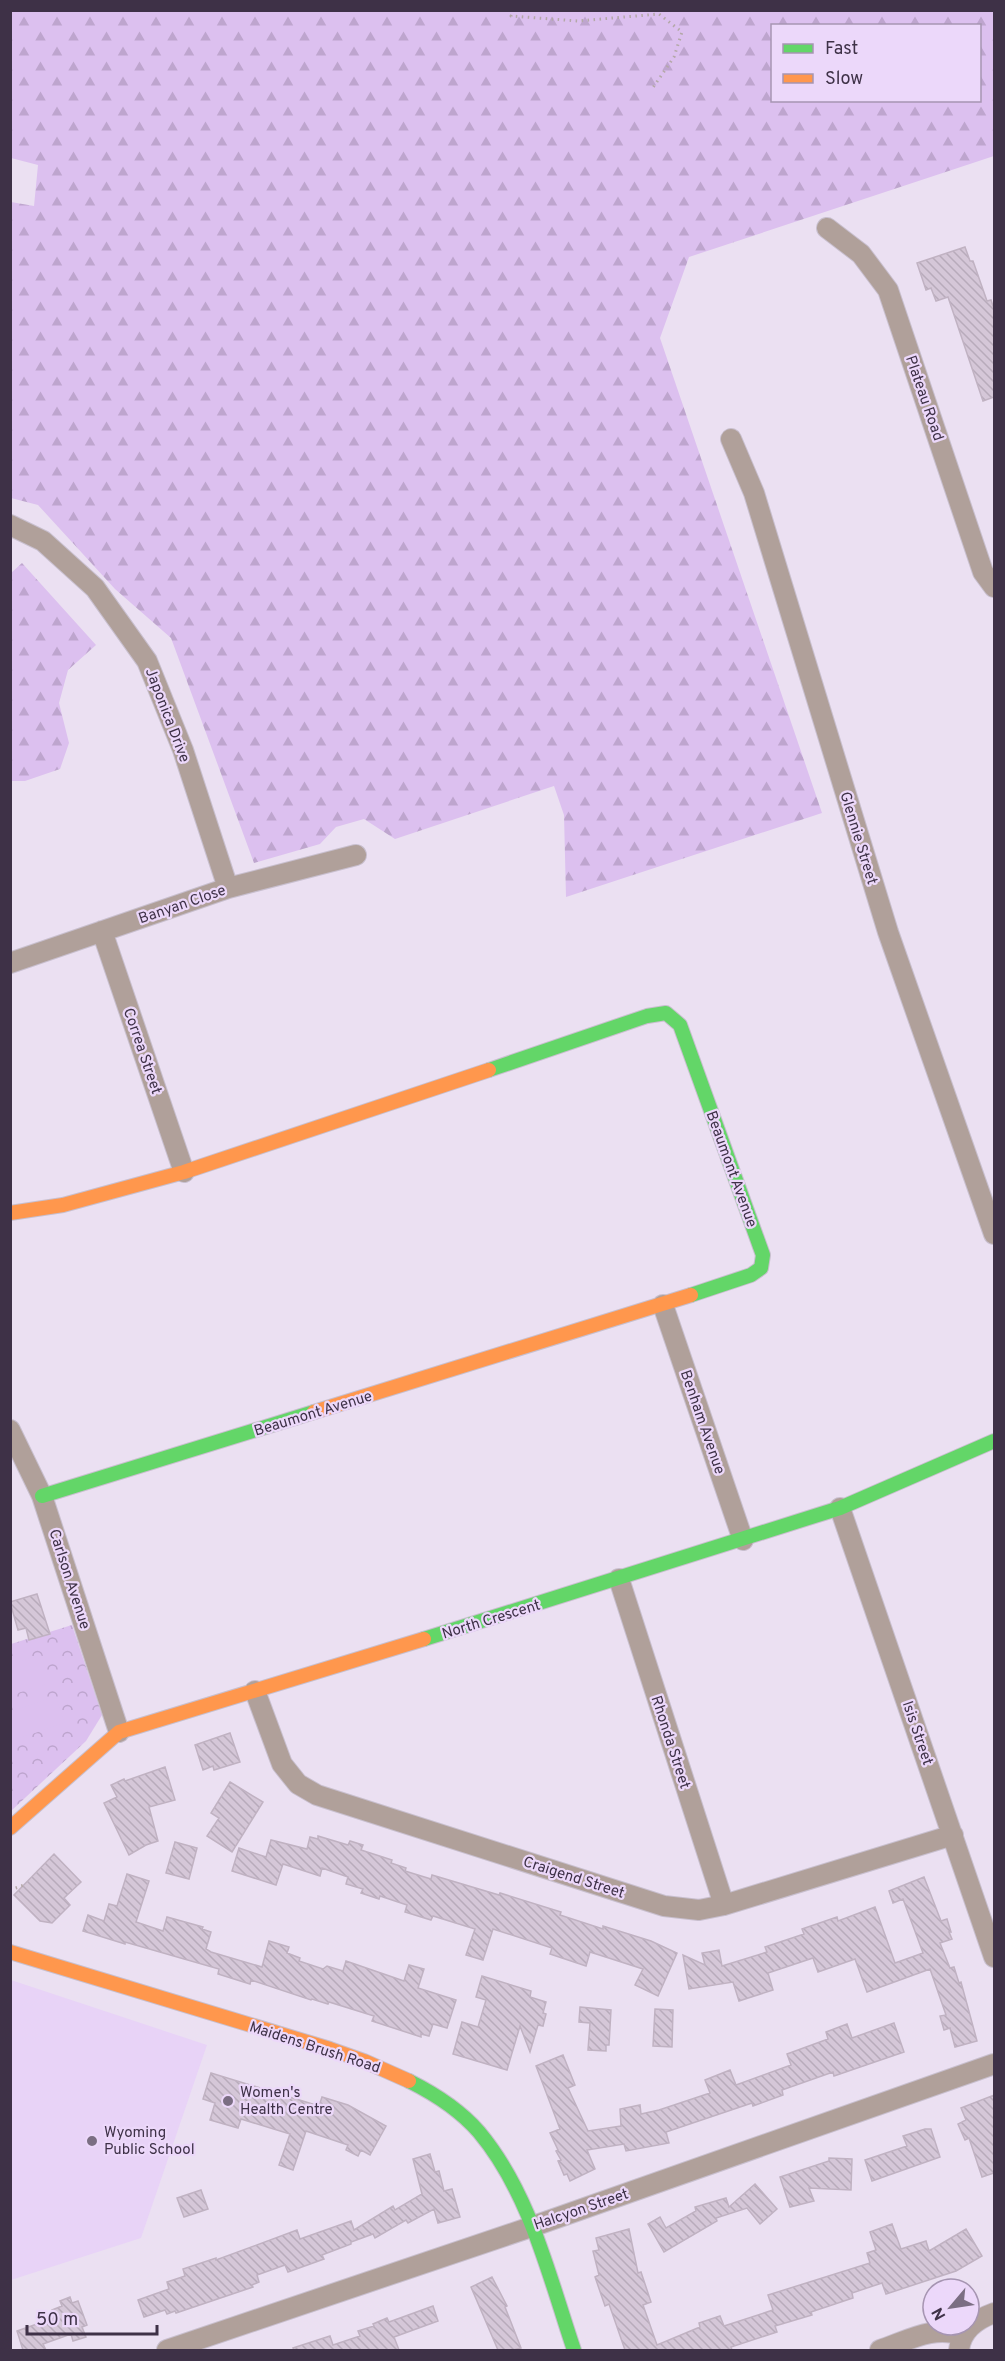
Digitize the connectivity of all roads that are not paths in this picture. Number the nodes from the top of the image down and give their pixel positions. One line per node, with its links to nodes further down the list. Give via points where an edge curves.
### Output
1 (827, 228): 4 (street, Plateau Road, via 861,254 888,290 983,572)
2 (731, 439): 11 (street, Glennie Street, via 753,493 888,932)
3 (10, 525): 6 (street, Japonica Drive, via 43,541 95,588 147,661 183,750)
4 (994, 587)
5 (356, 855): 6 (street, Banyan Close)
6 (228, 888): 7 (street, Banyan Close)
7 (102, 931): 8 (street, Banyan Close); 9 (street, Correa Street)
8 (10, 963)
9 (184, 1172): 10 (street, Beaumont Avenue, via 63,1205); 12 (street, Beaumont Avenue, via 666,1012 680,1025 762,1256 761,1268 751,1275)
10 (10, 1213)
11 (994, 1234)
12 (663, 1305): 15 (street, Beaumont Avenue); 17 (street, Benham Avenue)
13 (10, 1430): 15 (street, Carlson Avenue)
14 (994, 1441): 16 (street, North Crescent)
15 (42, 1496): 20 (street, Carlson Avenue)
16 (840, 1508): 17 (street, North Crescent); 22 (street, Isis Street)
17 (743, 1540): 18 (street, North Crescent)
18 (619, 1579): 19 (street, North Crescent); 23 (street, Rhonda Street)
19 (255, 1691): 20 (street, North Crescent); 23 (street, Craigend Street, via 282,1764 298,1784 317,1794 664,1906 699,1910)
20 (119, 1732): 21 (street, North Crescent)
21 (10, 1828)
22 (953, 1835): 23 (street, Craigend Street); 25 (street, Isis Street)
23 (724, 1905)
24 (10, 1952): 27 (street, Maidens Brush Road, via 379,2066 438,2095 477,2130 500,2162)
25 (994, 1957)
26 (994, 2064): 27 (street, Halcyon Street)
27 (531, 2227): 30 (street, Halcyon Street); 31 (street, Maidens Brush Road)
28 (994, 2313): 29 (street, via 973,2324)
29 (961, 2343): 32 (street, via 952,2331 934,2332)
30 (167, 2350)
31 (574, 2350)
32 (880, 2350)

